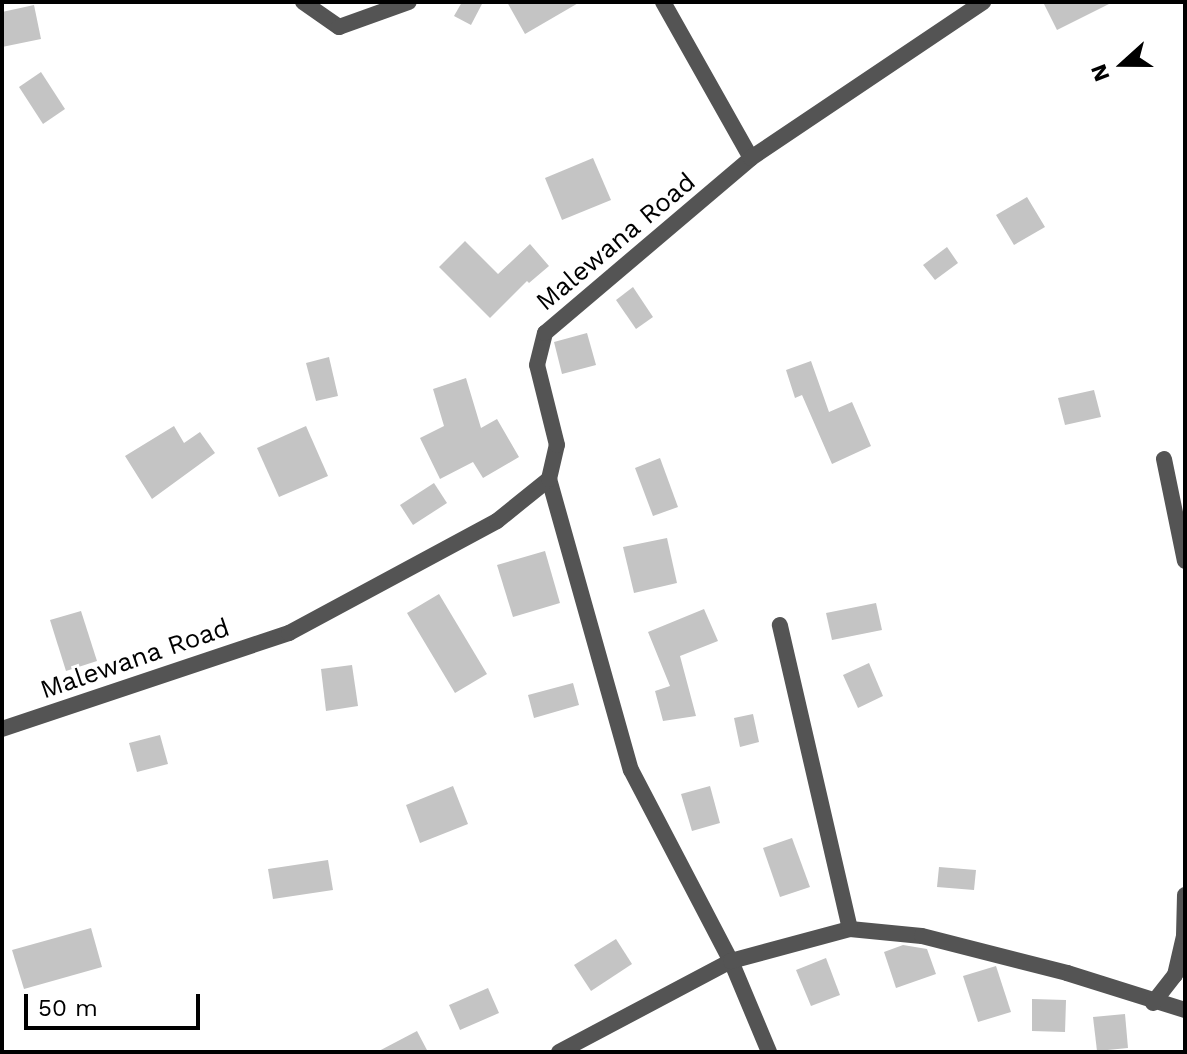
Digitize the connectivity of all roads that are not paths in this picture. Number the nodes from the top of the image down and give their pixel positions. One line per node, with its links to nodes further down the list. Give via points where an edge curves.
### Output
1 (303, 2): 2 (street, via 339,27)
2 (409, 2)
3 (663, 2): 5 (street)
4 (983, 2): 5 (street, Malewana Road)
5 (751, 158): 7 (street, Malewana Road, via 545,333 537,365 557,445)
6 (1164, 459): 8 (street)
7 (549, 479): 10 (street, Malewana Road, via 497,521 289,633); 13 (street, via 631,770)
8 (1185, 561)
9 (780, 625): 12 (street)
10 (2, 729)
11 (1185, 895): 14 (street, via 1184,936 1175,975)
12 (850, 929): 13 (street); 14 (street, via 922,936 1067,973)
13 (731, 961): 16 (street); 17 (street)
14 (1153, 1003): 15 (street)
15 (1185, 1010)
16 (559, 1052)
17 (769, 1052)

